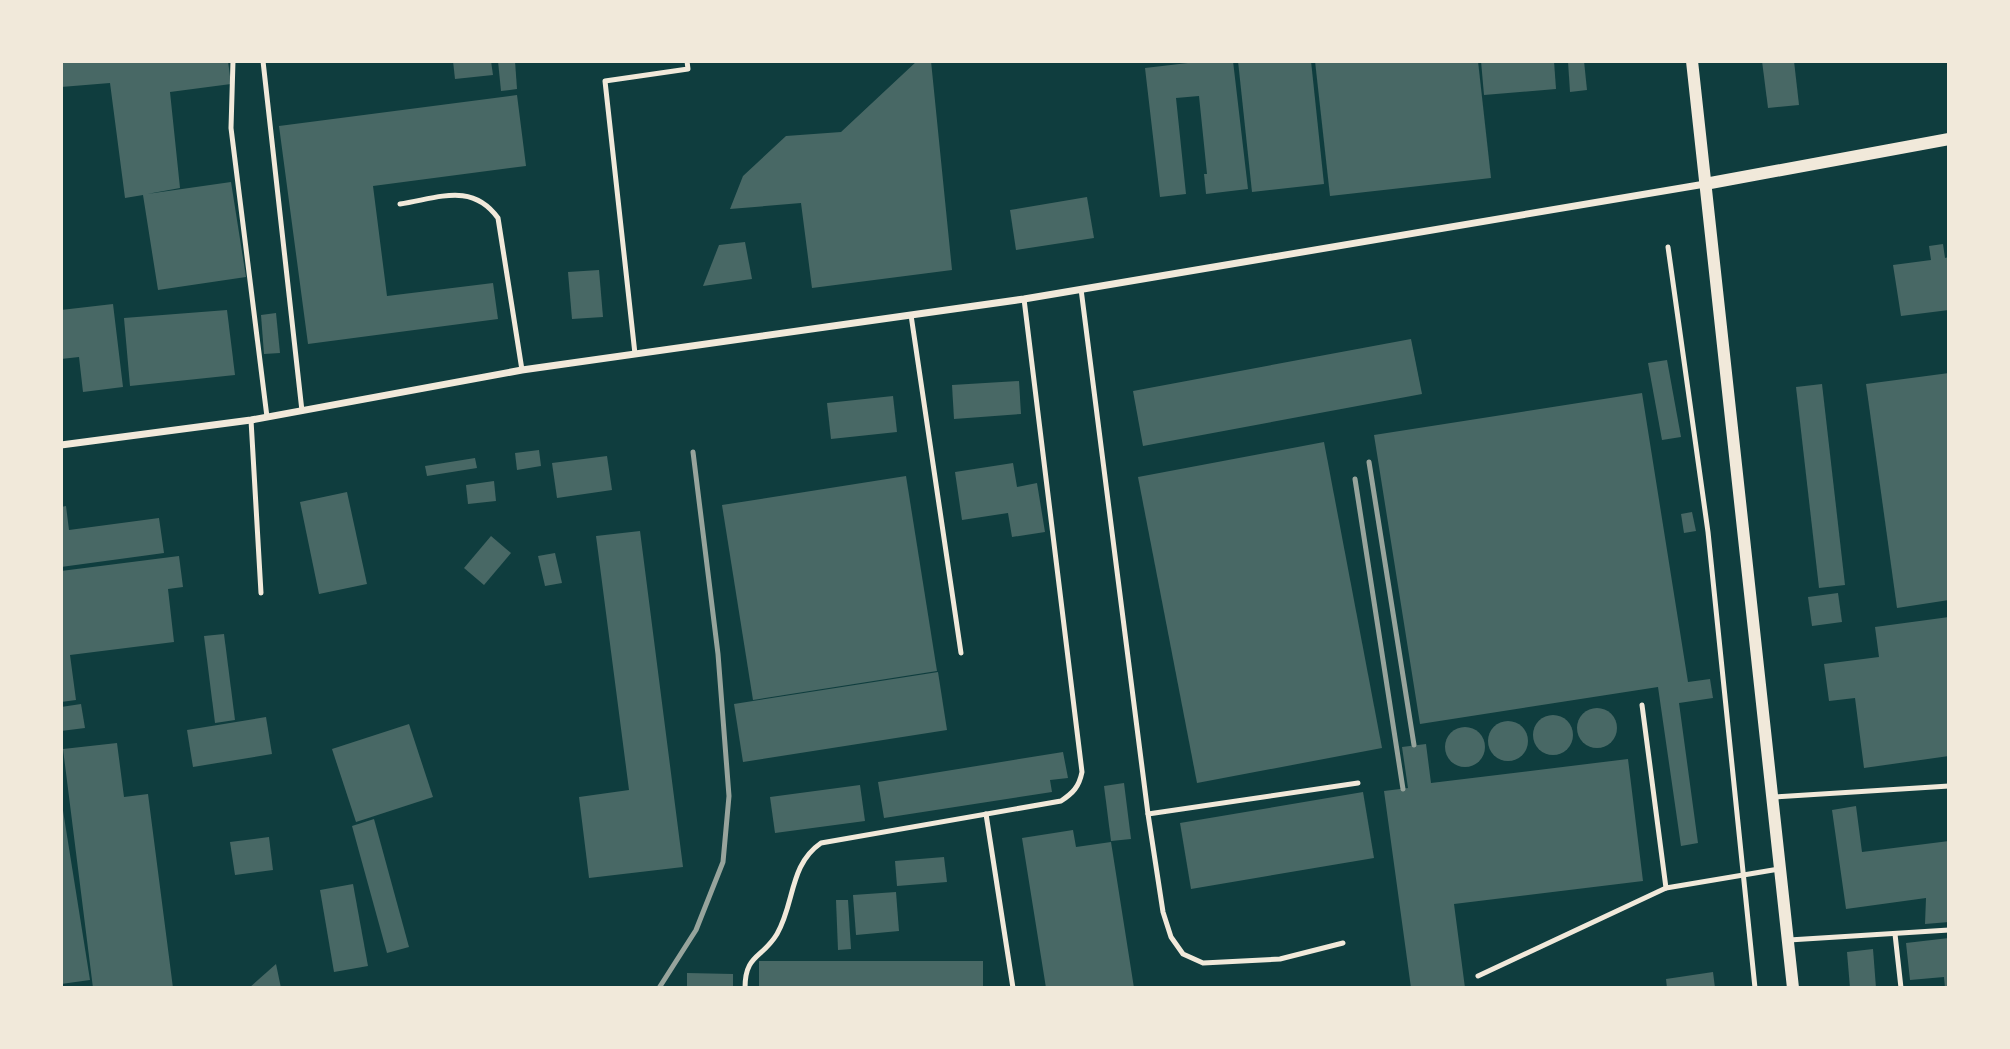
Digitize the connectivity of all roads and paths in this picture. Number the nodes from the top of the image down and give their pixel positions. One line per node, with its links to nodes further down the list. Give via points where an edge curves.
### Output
1 (233, 61): 15 (lane, via 231,128)
2 (263, 61): 14 (lane)
3 (687, 61): 12 (lane, via 688,69 605,81)
4 (1692, 61): 6 (street)
5 (1949, 139): 6 (street)
6 (1705, 184): 9 (street); 23 (street)
7 (400, 204): 13 (lane, via 467,194 487,203 498,218)
8 (1668, 247): 27 (lane, via 1708,532)
9 (1081, 289): 10 (street); 25 (lane)
10 (1024, 299): 11 (street); 24 (lane, via 1082,772 1080,783 1061,801)
11 (911, 315): 12 (street); 19 (lane)
12 (635, 354): 13 (street)
13 (522, 370): 14 (street)
14 (302, 411): 15 (street)
15 (267, 417): 16 (street)
16 (251, 420): 17 (street); 18 (lane)
17 (61, 445)
18 (261, 593)
19 (961, 653)
20 (1642, 705): 28 (lane)
21 (1358, 783): 25 (lane)
22 (1949, 786): 23 (lane)
23 (1774, 797): 26 (street)
24 (986, 814): 34 (lane, via 821,843 808,852 779,932 748,962); 35 (lane)
25 (1148, 814): 32 (lane, via 1163,912 1171,937 1183,954 1203,963 1280,959)
26 (1782, 868): 27 (lane); 31 (street)
27 (1744, 875): 28 (lane); 36 (lane)
28 (1666, 888): 33 (lane)
29 (1949, 930): 30 (lane)
30 (1895, 933): 31 (lane); 38 (lane)
31 (1789, 940): 37 (street)
32 (1343, 943)
33 (1478, 976)
34 (745, 988)
35 (1013, 988)
36 (1755, 988)
37 (1793, 988)
38 (1901, 988)

